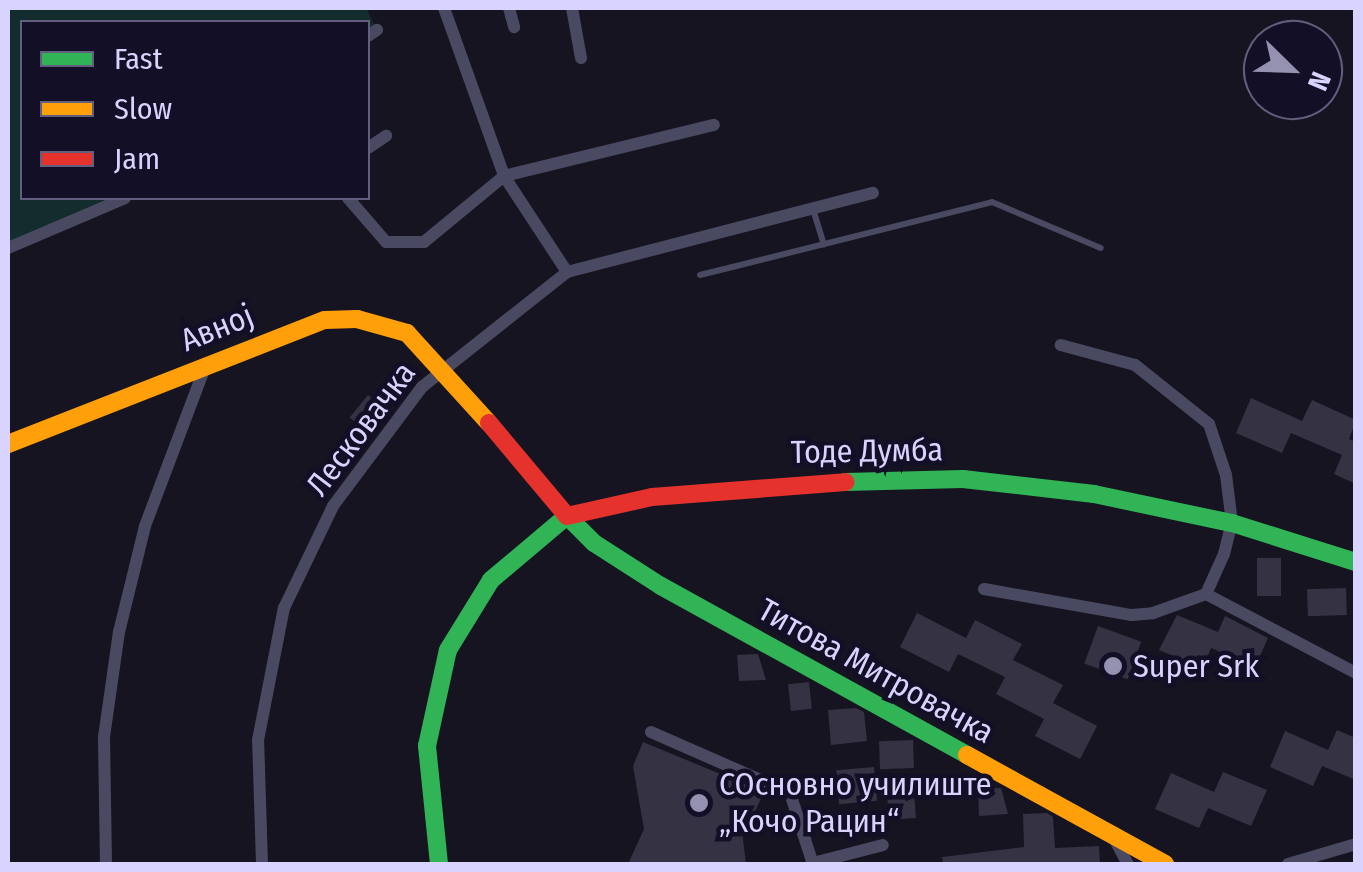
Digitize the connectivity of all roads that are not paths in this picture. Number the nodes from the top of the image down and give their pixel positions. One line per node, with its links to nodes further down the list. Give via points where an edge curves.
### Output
1 (444, 8): 9 (street)
2 (510, 8): 4 (street)
3 (572, 8): 5 (street)
4 (514, 27)
5 (581, 58)
6 (714, 125): 9 (street)
7 (386, 136): 8 (street)
8 (370, 147)
9 (504, 176): 12 (street, via 424,242 386,242); 17 (street)
10 (873, 193): 13 (street, Лесковачка)
11 (121, 200): 15 (street)
12 (350, 200)
13 (813, 209): 14 (lane); 17 (street, Лесковачка)
14 (824, 244): 16 (lane, via 992,202); 18 (lane)
15 (8, 248)
16 (1101, 248)
17 (567, 272): 21 (street, Лесковачка)
18 (700, 275)
19 (1061, 345): 24 (street, via 1135,366 1186,400 1220,450)
20 (204, 367): 21 (street, Авној, via 325,320 357,319 407,334); 22 (street, Авној); 33 (street, via 146,526 119,632 104,737)
21 (443, 368): 23 (street); 34 (street, Лесковачка, via 359,465 284,608 258,740)
22 (8, 444)
23 (567, 516): 24 (street, Тоде Думба, via 694,492 909,478 1028,484); 30 (street, Титова Митровачка, via 594,543 661,586); 35 (street, via 492,580 448,650 427,746)
24 (1232, 523): 25 (street, Тоде Думба); 27 (street)
25 (1356, 562)
26 (984, 589): 27 (street, via 1132,615)
27 (1206, 594): 28 (street)
28 (1356, 673)
29 (651, 732): 36 (street, via 790,793)
30 (1115, 840): 37 (street); 38 (street, Титова Митровачка)
31 (1356, 844): 39 (street)
32 (883, 845): 36 (street)
33 (106, 864)
34 (262, 864)
35 (439, 864)
36 (813, 864)
37 (1128, 864)
38 (1165, 864)
39 (1288, 864)

